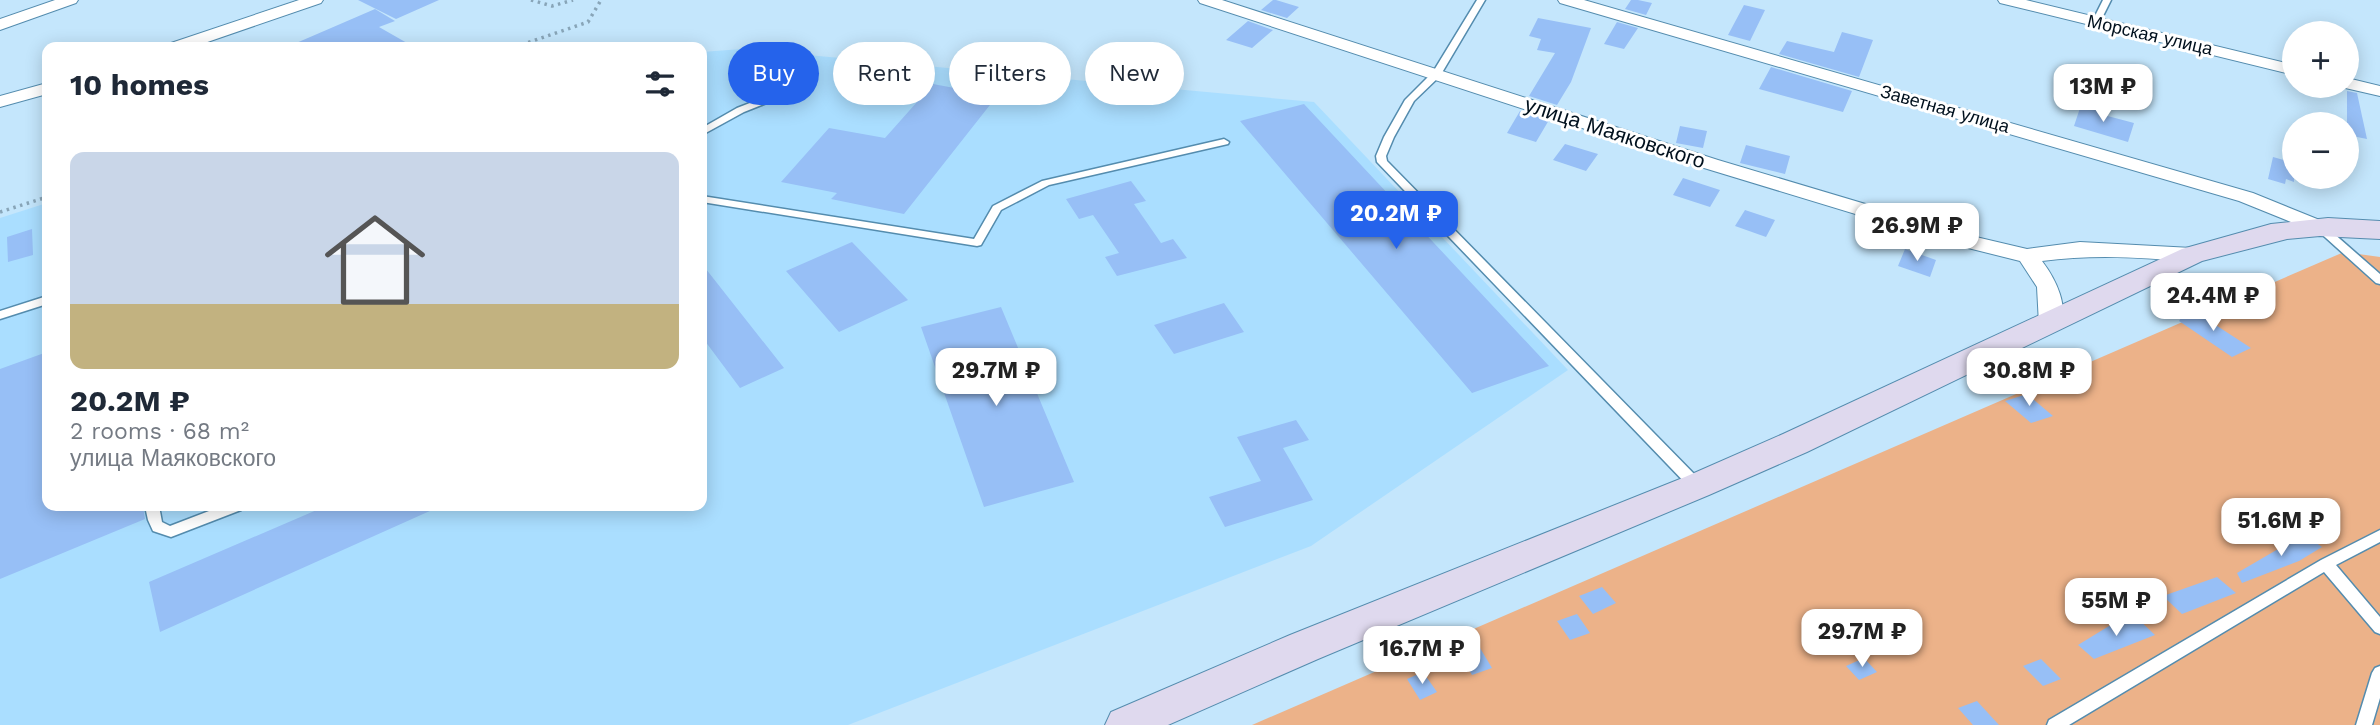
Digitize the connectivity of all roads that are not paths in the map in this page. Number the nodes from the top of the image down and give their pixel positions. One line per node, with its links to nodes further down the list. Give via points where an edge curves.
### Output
1 (70, 0): 9 (street)
2 (315, 0): 10 (street)
3 (1206, 0): 12 (street, улица Маяковского)
4 (1481, 0): 12 (lane)
5 (1566, 0): 21 (street, Заветная улица, via 2233,193)
6 (2006, 0): 8 (street, Морская улица)
7 (2107, 0): 8 (lane)
8 (2096, 22): 11 (street, Морская улица)
9 (0, 24)
10 (192, 42)
11 (2282, 67)
12 (1437, 74): 24 (street, улица Маяковского, via 1724,168); 29 (lane, via 1410,100 1389,137 1381,156 1385,168)
13 (2359, 86): 15 (street)
14 (42, 89): 16 (street)
15 (2380, 91)
16 (0, 102)
17 (753, 105): 18 (lane)
18 (707, 128)
19 (1224, 142): 20 (lane, via 1046,183 998,208 977,243)
20 (707, 200)
21 (2320, 227): 22 (street); 23 (street, via 2257,235); 25 (lane)
22 (2380, 230)
23 (2192, 255): 24 (street, улица Маяковского, via 2117,248); 28 (street)
24 (2027, 256): 28 (street, via 2051,289)
25 (2380, 280)
26 (42, 302): 27 (lane)
27 (0, 315)
28 (2050, 324): 29 (street)
29 (1697, 486): 36 (street)
30 (153, 511): 31 (lane, via 161,532)
31 (223, 511)
32 (2380, 535): 33 (lane)
33 (2326, 564): 34 (lane); 37 (lane)
34 (2380, 628)
35 (2380, 673): 38 (lane)
36 (1125, 725)
37 (2055, 725)
38 (2364, 725)

